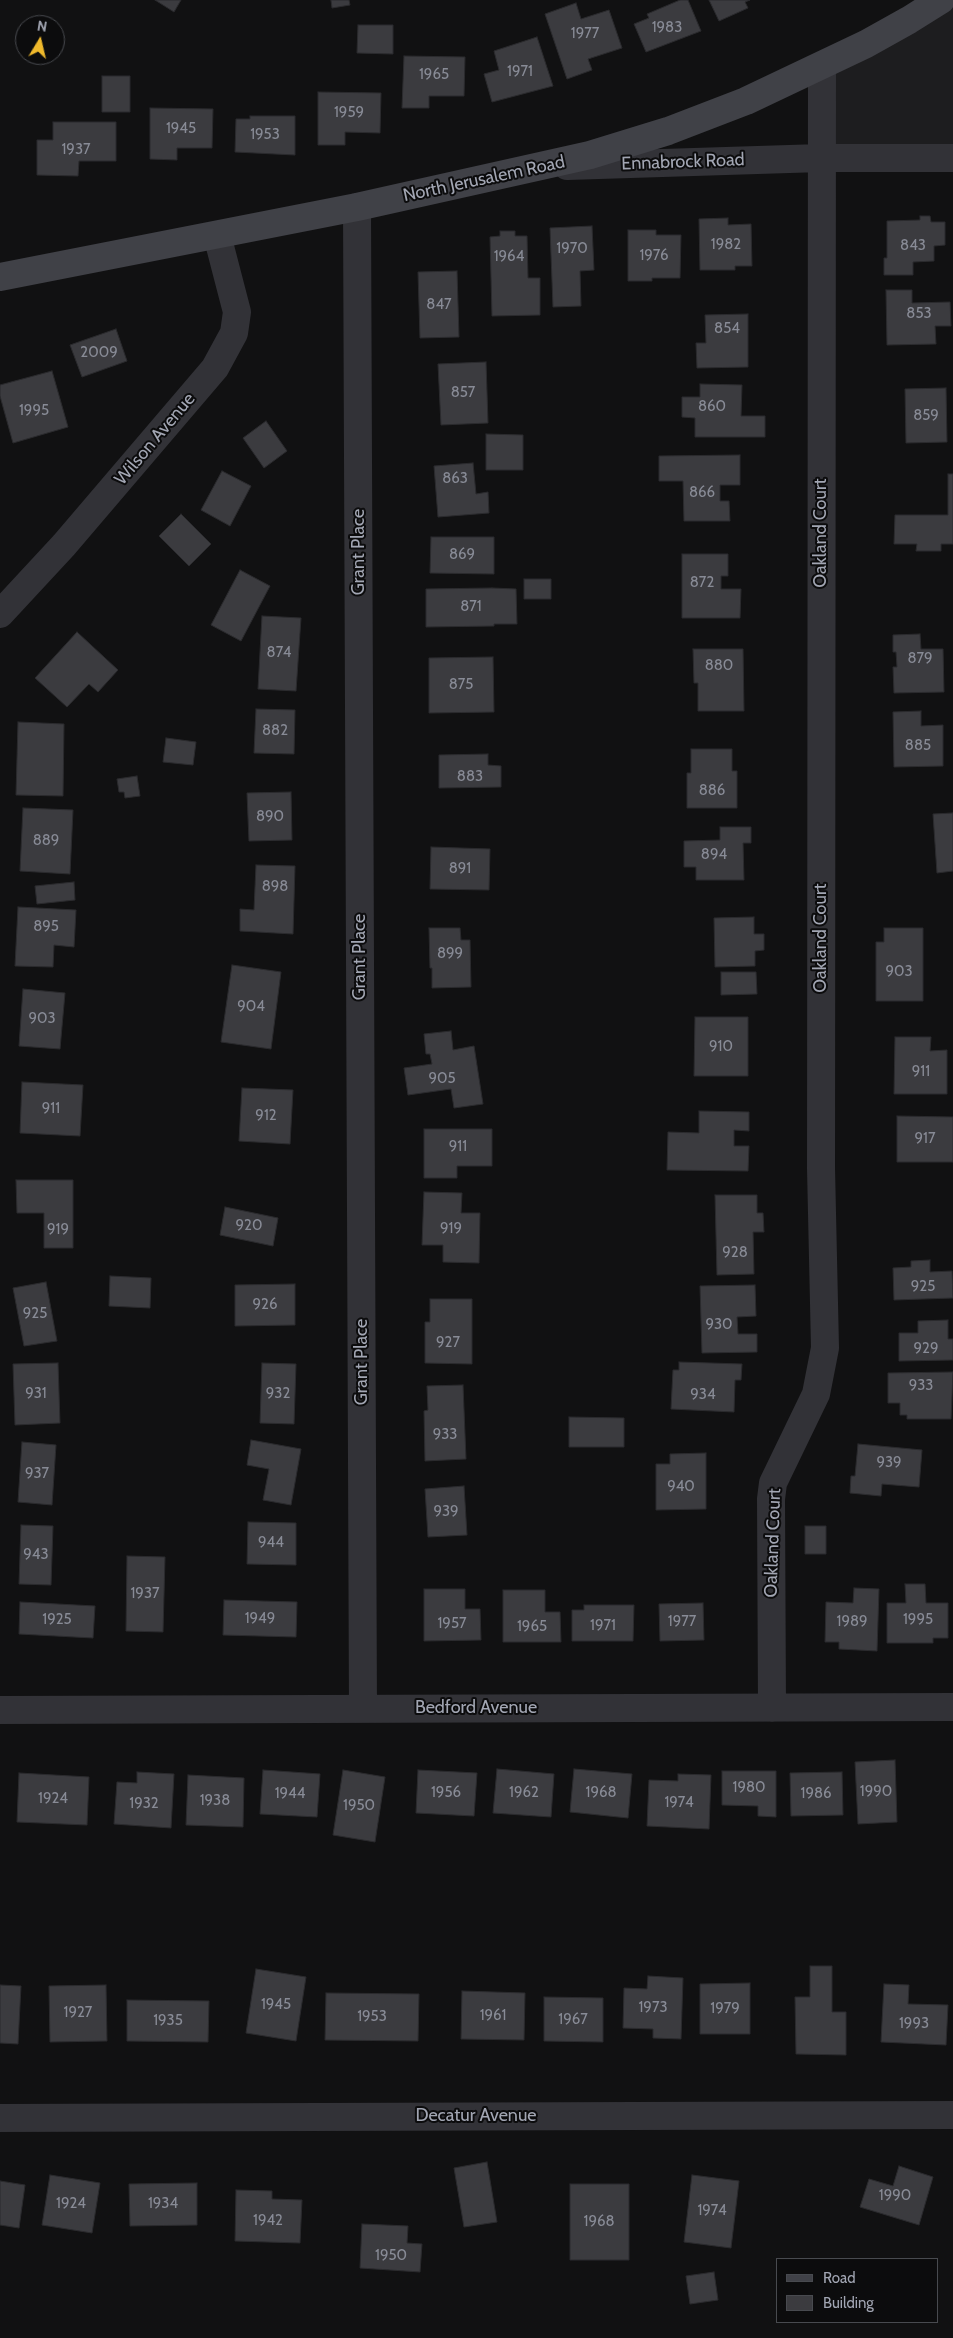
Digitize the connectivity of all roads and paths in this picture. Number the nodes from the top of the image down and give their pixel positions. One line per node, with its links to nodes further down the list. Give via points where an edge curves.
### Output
1 (941, 0): 2 (main road, North Jerusalem Road)
2 (822, 66): 3 (street); 5 (main road, North Jerusalem Road, via 746,101 668,131)
3 (821, 158): 4 (street, Ennabrock Road); 5 (street, Ennabrock Road); 12 (street, Oakland Court, via 821,1168 825,1348 816,1394 773,1483)
4 (953, 158)
5 (545, 166): 6 (main road, North Jerusalem Road)
6 (357, 207): 7 (main road, North Jerusalem Road); 11 (street, Grant Place)
7 (217, 234): 8 (main road, North Jerusalem Road); 9 (street, Wilson Avenue, via 237,312 234,333 215,368 64,545)
8 (0, 277)
9 (0, 614)
10 (953, 1707): 12 (street, Bedford Avenue)
11 (363, 1708): 12 (street, Bedford Avenue); 13 (street, Bedford Avenue)
12 (772, 1708)
13 (0, 1710)
14 (953, 2115): 15 (street, Decatur Avenue)
15 (0, 2118)

